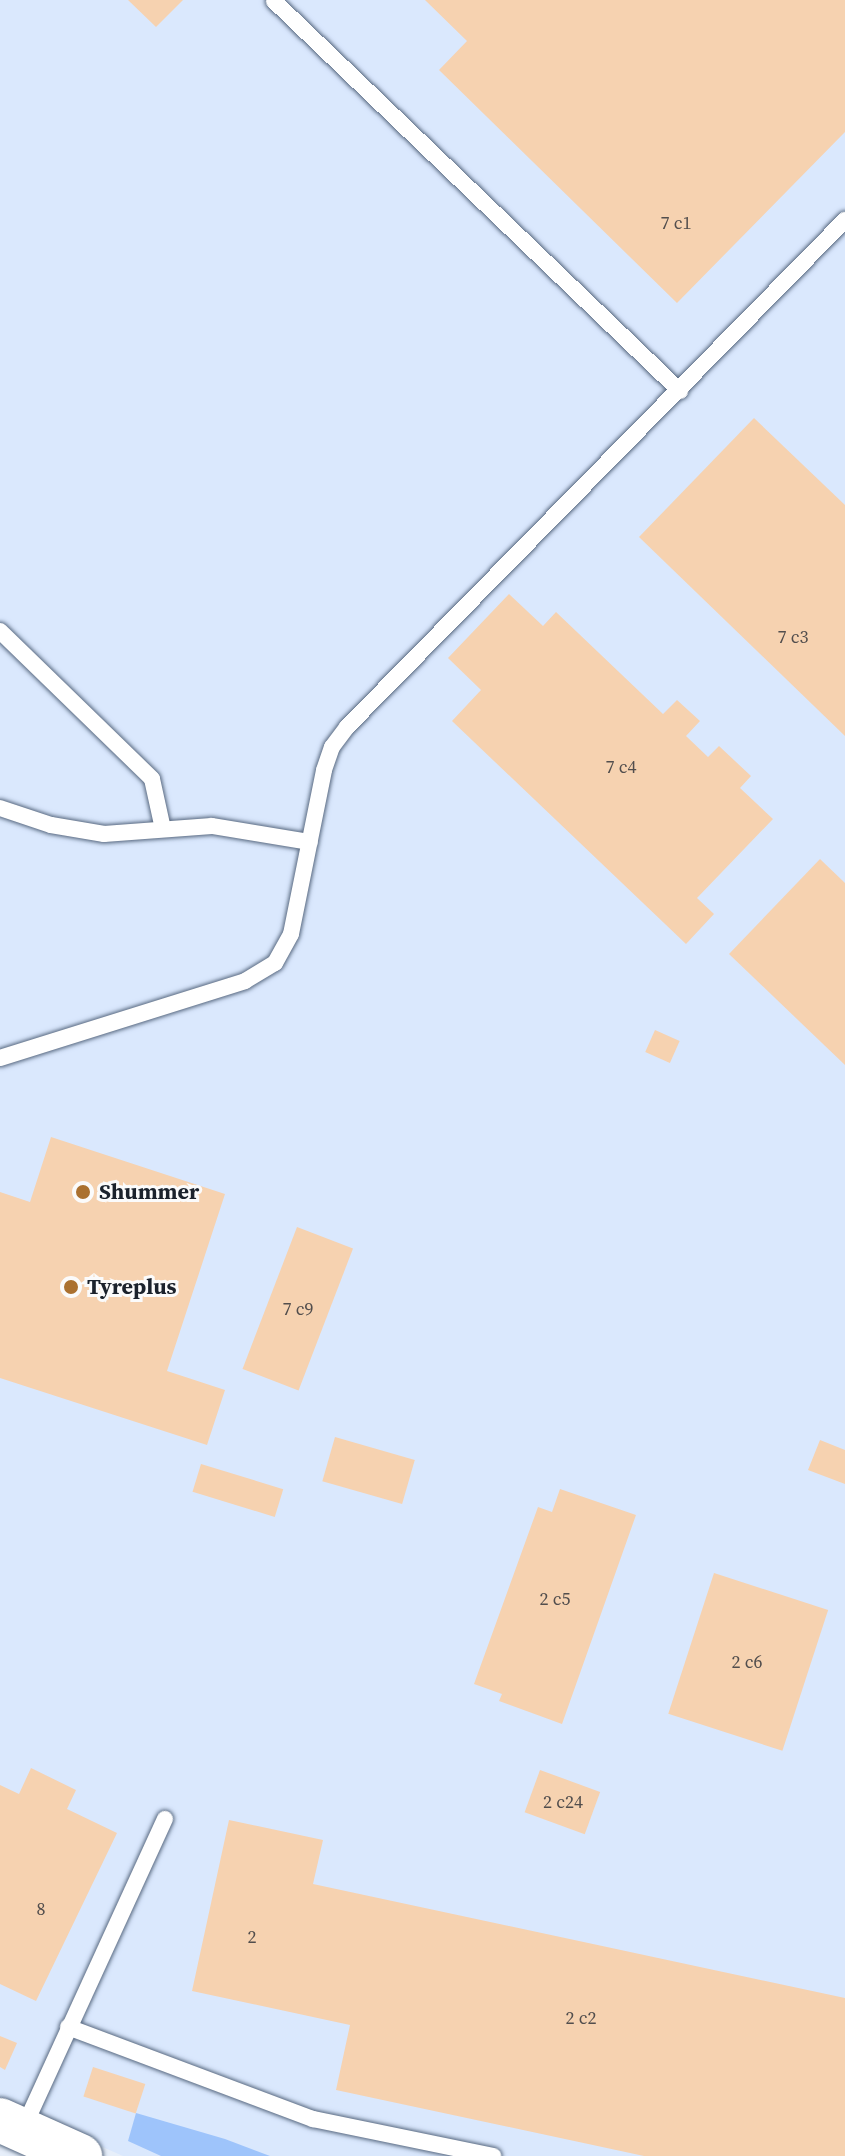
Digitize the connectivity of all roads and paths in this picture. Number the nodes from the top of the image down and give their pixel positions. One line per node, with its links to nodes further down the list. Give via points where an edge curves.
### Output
1 (274, 1): 3 (lane)
2 (845, 220): 3 (lane)
3 (680, 391): 7 (lane, via 347,727 324,770)
4 (0, 631): 6 (lane, via 152,779)
5 (0, 808): 6 (lane, via 51,825 104,834)
6 (163, 829): 7 (lane, via 236,828)
7 (310, 842): 8 (lane, via 286,949 262,974)
8 (0, 1058)
9 (165, 1819): 10 (lane)
10 (68, 2027): 11 (lane); 13 (lane, via 313,2119)
11 (11, 2126): 12 (street)
12 (80, 2156)
13 (493, 2156)

